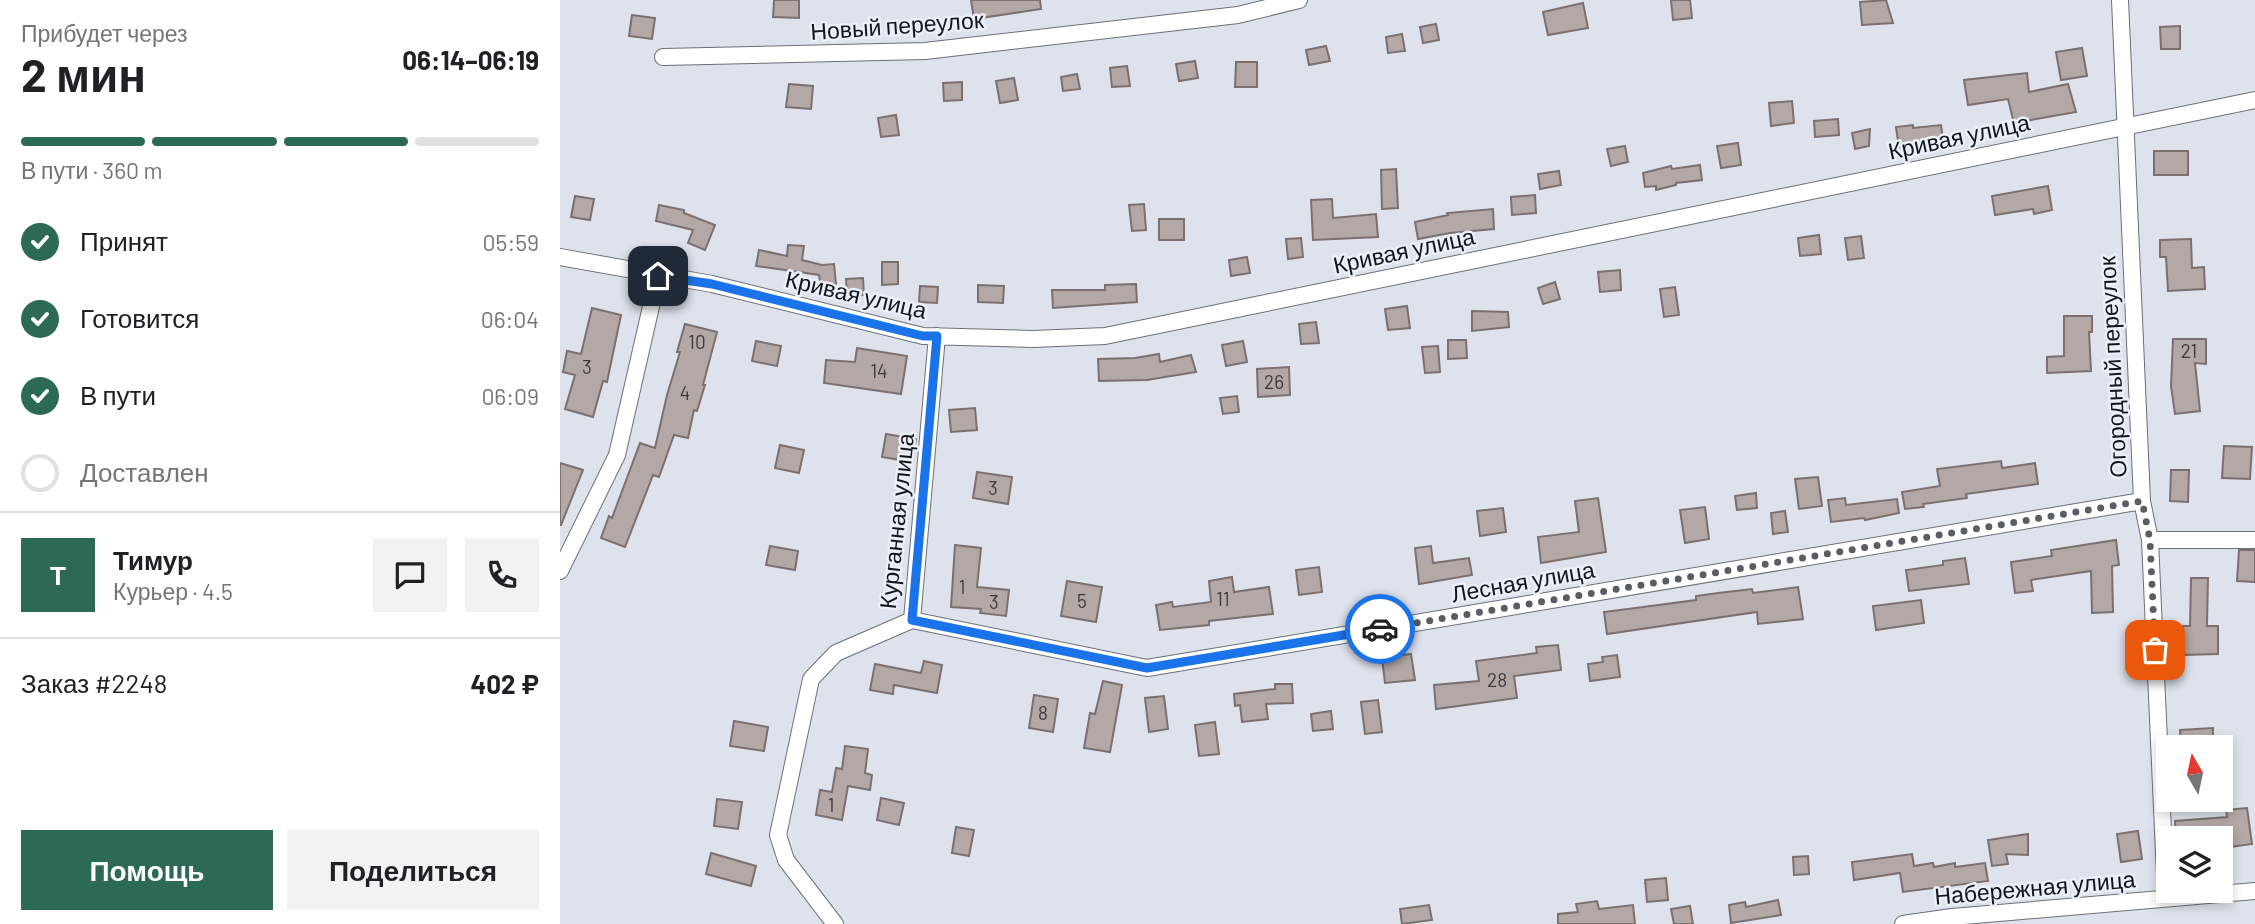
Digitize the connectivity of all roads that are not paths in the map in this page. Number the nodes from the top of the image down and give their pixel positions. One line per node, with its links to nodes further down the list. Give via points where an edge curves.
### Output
1 (1299, 0): 3 (street, Новый переулок, via 1238,15 925,51)
2 (2120, 0): 5 (street, Огородный переулок)
3 (663, 57)
4 (2255, 100): 5 (street, Кривая улица)
5 (2125, 126): 8 (street, Кривая улица, via 1105,336); 9 (street, Огородный переулок)
6 (560, 257): 7 (street, Кривая улица)
7 (658, 276): 8 (street, Кривая улица, via 712,284); 12 (street, via 617,455)
8 (937, 336): 13 (street, Курганная улица)
9 (2142, 501): 10 (street, Огородный переулок); 13 (street, Лесная улица, via 1147,668)
10 (2150, 540): 11 (street); 14 (street, Огородный переулок)
11 (2255, 541)
12 (560, 570)
13 (912, 620): 19 (street, Курганная улица, via 836,653 811,680 778,835 786,860)
14 (2163, 826)
15 (2255, 891): 16 (street, Набережная улица)
16 (2233, 893)
17 (2156, 899): 18 (street, Набережная улица)
18 (1953, 920): 20 (street, Набережная улица)
19 (835, 924)
20 (1903, 924)

